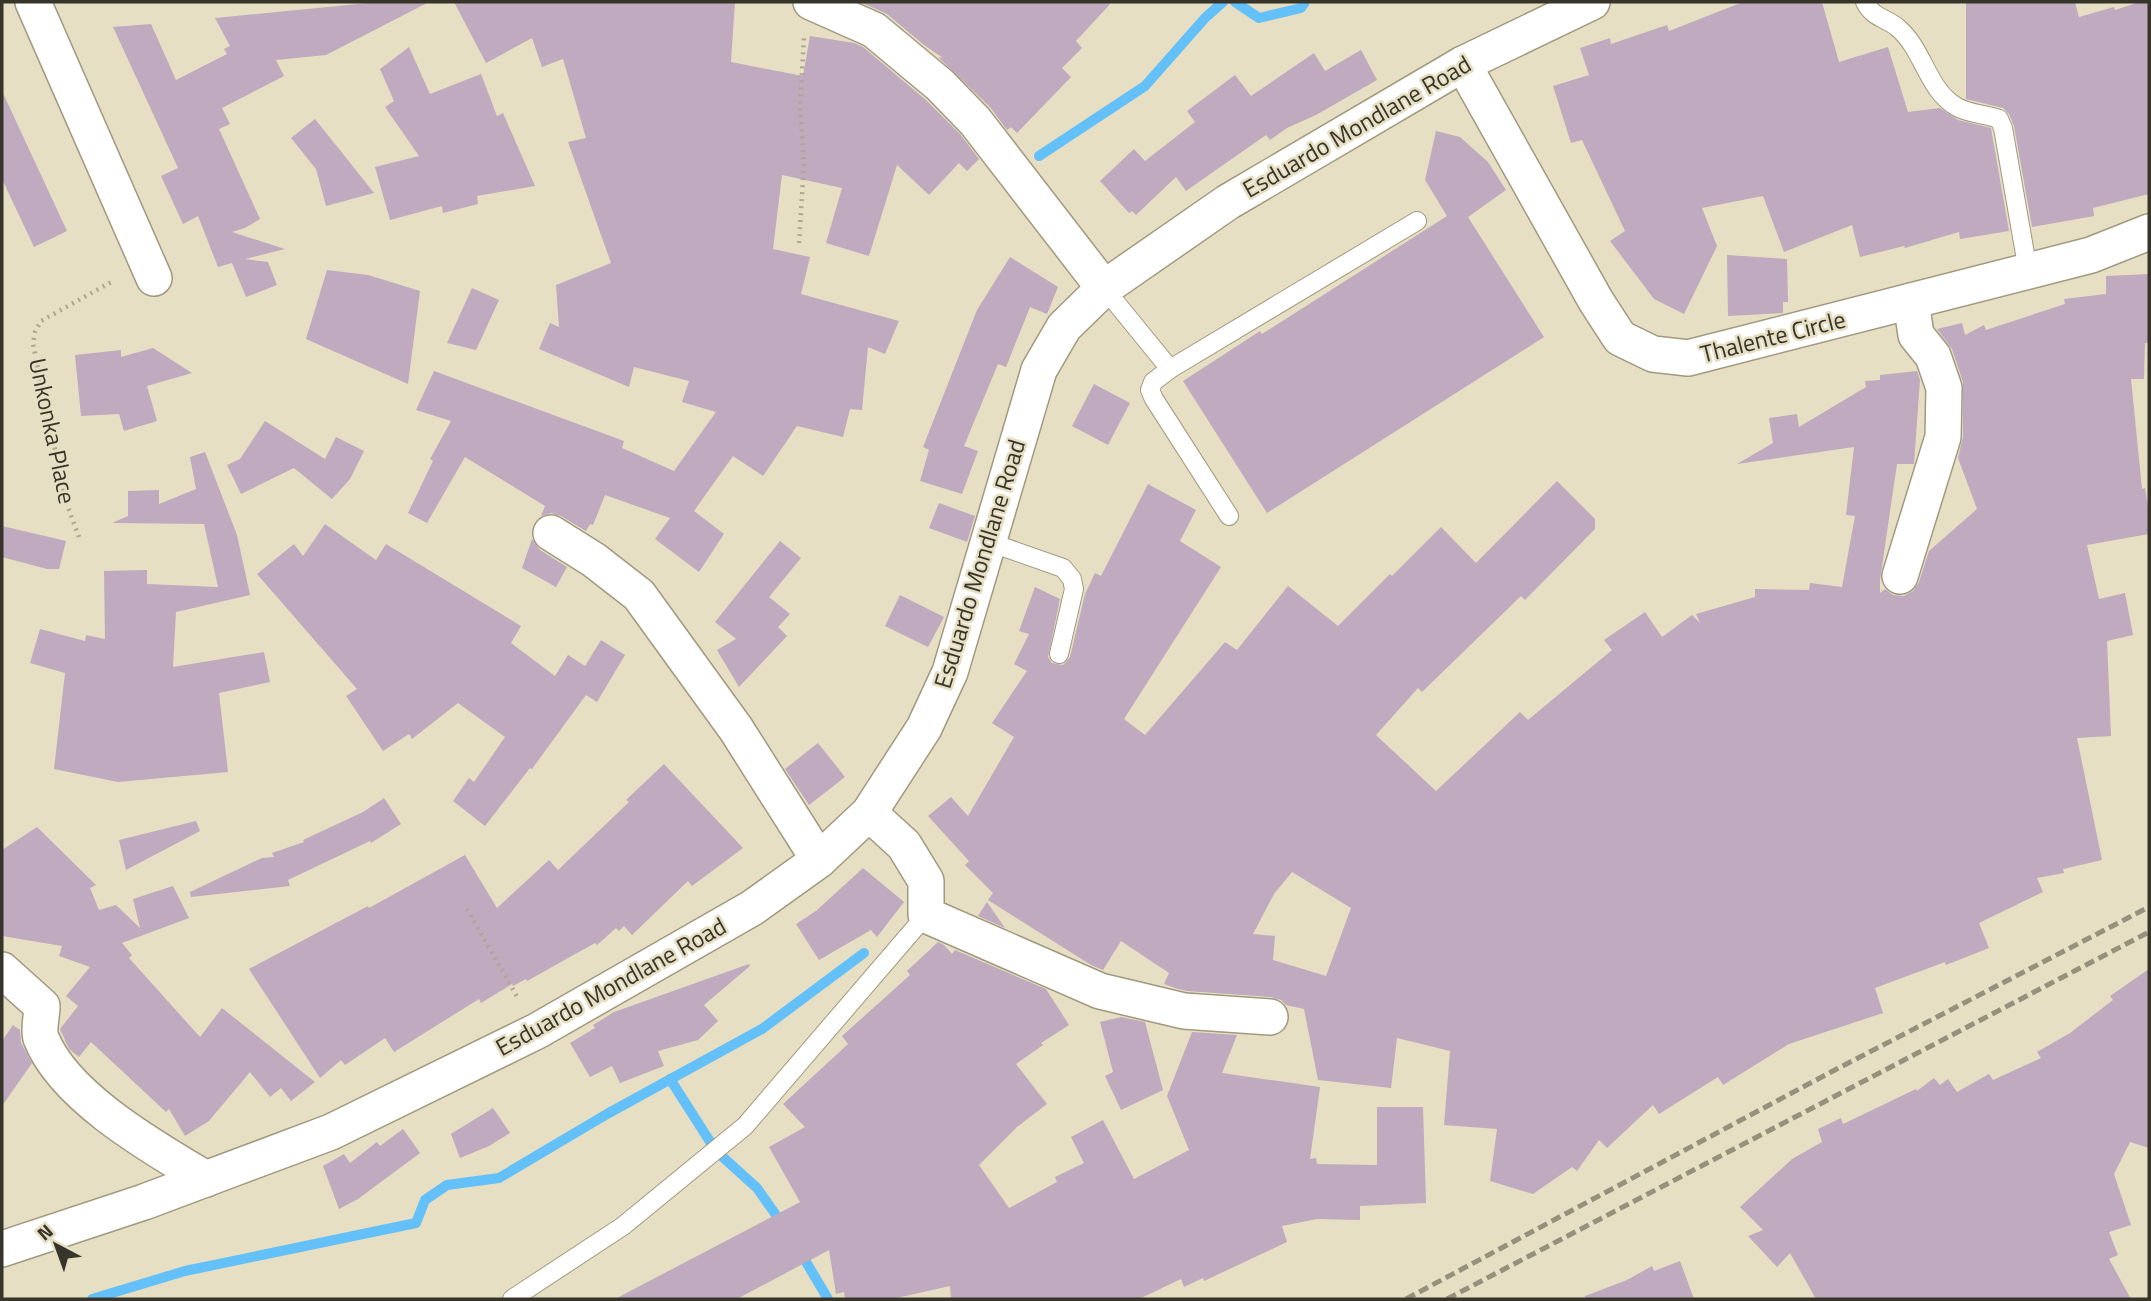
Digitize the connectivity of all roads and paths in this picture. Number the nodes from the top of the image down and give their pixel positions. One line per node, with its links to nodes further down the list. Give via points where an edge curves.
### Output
1 (33, 2): 9 (street)
2 (1592, 2): 5 (street, Esduardo Mondlane Road)
3 (1864, 2): 10 (lane, via 1872,14 1897,27 1912,43 1943,96 1959,108 1999,119)
4 (808, 15): 8 (path, via 800,108 804,164); 11 (street, via 874,30 940,85 975,121)
5 (1463, 64): 11 (street, Esduardo Mondlane Road, via 1228,202); 12 (street, Thalente Circle, via 1620,338 1653,354 1688,358)
6 (1417, 221): 13 (lane)
7 (2149, 232): 10 (street, Thalente Circle, via 2091,255)
8 (799, 243)
9 (151, 271): 16 (path, Unkonka Place, via 54,313 41,321 35,332 33,344 66,502)
10 (2028, 271): 12 (street, Thalente Circle)
11 (1104, 288): 13 (lane); 17 (street, Esduardo Mondlane Road, via 1064,327 1040,370)
12 (1911, 301): 18 (street, via 1916,335 1933,356 1944,388 1943,425)
13 (1170, 369): 14 (lane, via 1150,390)
14 (1229, 516)
15 (551, 533): 21 (street, via 639,595 736,729)
16 (79, 537)
17 (989, 542): 19 (lane, via 1063,568 1072,579 1074,589); 20 (street, Esduardo Mondlane Road, via 950,672 924,728)
18 (1900, 576)
19 (1059, 654)
20 (869, 813): 21 (street, Esduardo Mondlane Road); 23 (street, via 904,845 926,881)
21 (819, 860): 26 (street, Esduardo Mondlane Road, via 752,908)
22 (467, 909): 26 (path)
23 (926, 915): 25 (street, via 1100,991 1184,1011); 29 (lane, via 745,1126 623,1226)
24 (2, 970): 27 (street, via 42,1006 40,1035 60,1070 132,1135)
25 (1270, 1017)
26 (537, 1031): 27 (street, Esduardo Mondlane Road, via 331,1132)
27 (206, 1179): 28 (street, Esduardo Mondlane Road)
28 (2, 1250)
29 (512, 1299)

